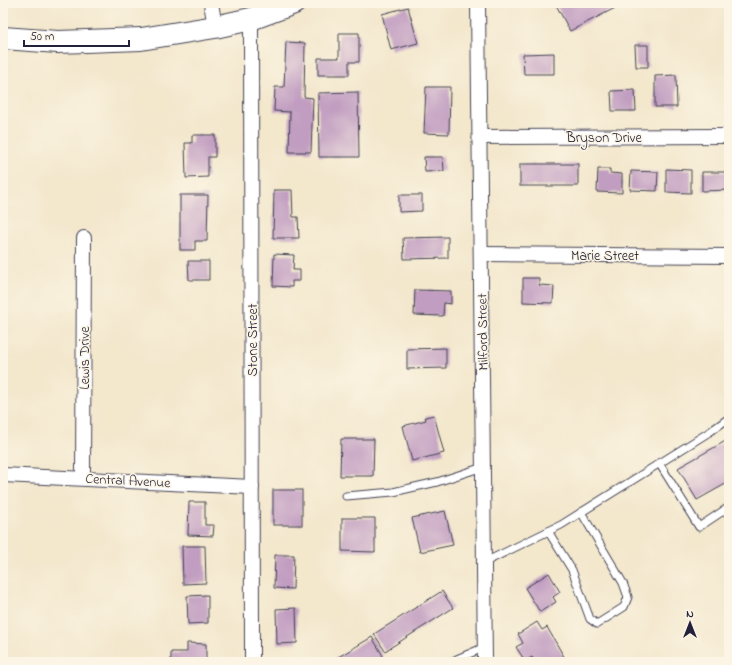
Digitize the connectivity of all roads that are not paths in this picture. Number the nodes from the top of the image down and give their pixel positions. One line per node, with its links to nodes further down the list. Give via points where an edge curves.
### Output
1 (211, 3): 5 (street)
2 (294, 3): 4 (main road)
3 (478, 3): 8 (street, Milford Street)
4 (251, 19): 5 (main road); 17 (street, Stone Street)
5 (215, 27): 6 (main road, via 140,39 58,42)
6 (3, 38)
7 (729, 136): 8 (street, Bryson Drive)
8 (480, 137): 10 (street, Milford Street)
9 (84, 238): 16 (street, Lewis Drive)
10 (481, 254): 11 (street, Marie Street); 14 (street, Milford Street)
11 (729, 256)
12 (729, 418): 13 (lane)
13 (659, 463): 19 (lane, via 699,527); 20 (lane)
14 (483, 467): 18 (lane, via 437,482 393,492); 22 (street, Milford Street)
15 (3, 475): 16 (street, Central Avenue)
16 (83, 478): 17 (street, Central Avenue)
17 (252, 487): 24 (street, Stone Street)
18 (346, 496)
19 (729, 508)
20 (581, 512): 21 (lane); 21 (lane, via 623,583 628,597 624,607 597,624 590,619 572,570)
21 (548, 531): 22 (lane)
22 (484, 562): 23 (street, Milford Street)
23 (485, 647): 25 (lane); 26 (street, Milford Street)
24 (252, 662)
25 (450, 662)
26 (485, 662)

